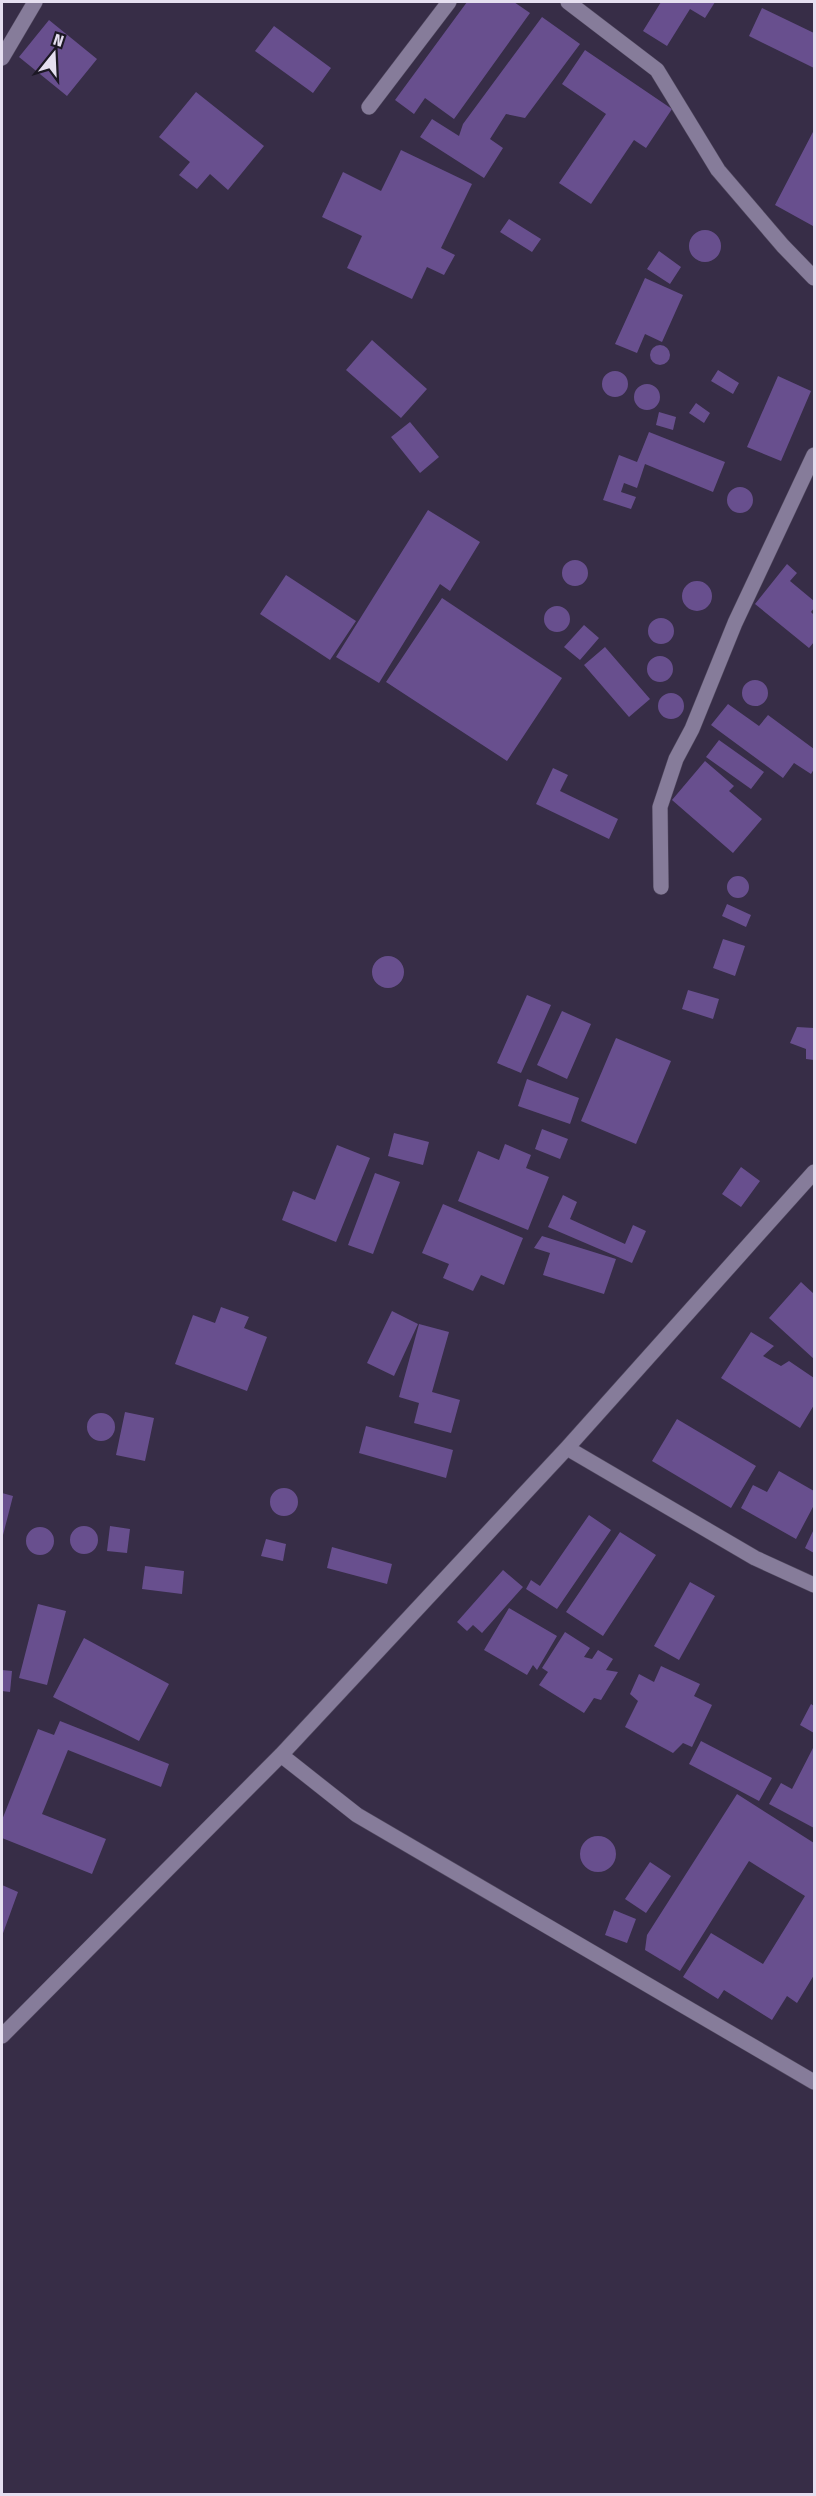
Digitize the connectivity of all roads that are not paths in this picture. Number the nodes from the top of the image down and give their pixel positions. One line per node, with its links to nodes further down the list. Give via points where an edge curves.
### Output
1 (35, 2): 4 (street)
2 (449, 2): 5 (street)
3 (568, 2): 6 (street, via 657,70 718,171)
4 (2, 58)
5 (369, 107)
6 (814, 278)
7 (814, 455): 8 (street, via 676,759 660,807)
8 (661, 887)
9 (814, 1172): 10 (street)
10 (567, 1448): 11 (street, via 755,1558); 12 (street)
11 (814, 1585)
12 (281, 1755): 13 (street); 14 (street, via 357,1815)
13 (2, 2036)
14 (814, 2082)

